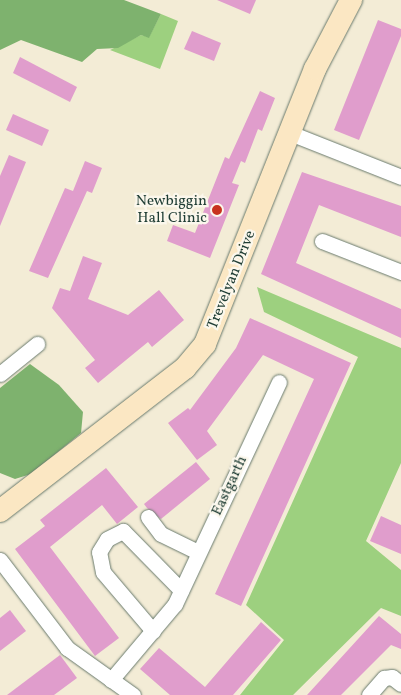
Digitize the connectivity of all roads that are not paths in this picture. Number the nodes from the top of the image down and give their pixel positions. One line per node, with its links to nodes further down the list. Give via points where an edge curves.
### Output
1 (351, 0): 2 (street, Trevelyan Drive)
2 (290, 133): 3 (street); 9 (street, Trevelyan Drive, via 205,344 185,368)
3 (401, 177)
4 (322, 241): 5 (street)
5 (401, 272)
6 (37, 344): 7 (street)
7 (0, 374)
8 (279, 382): 11 (street, Eastgarth)
9 (0, 511)
10 (148, 517): 11 (street, via 161,534)
11 (198, 552): 13 (street, Eastgarth)
12 (0, 560): 15 (street, via 66,648)
13 (181, 590): 14 (street, Eastgarth); 14 (street, via 123,531 107,539 98,552 103,572)
14 (153, 631): 15 (street, Eastgarth)
15 (111, 680): 17 (street)
16 (401, 684): 18 (street, via 392,677 384,678)
17 (133, 695)
18 (369, 695)

